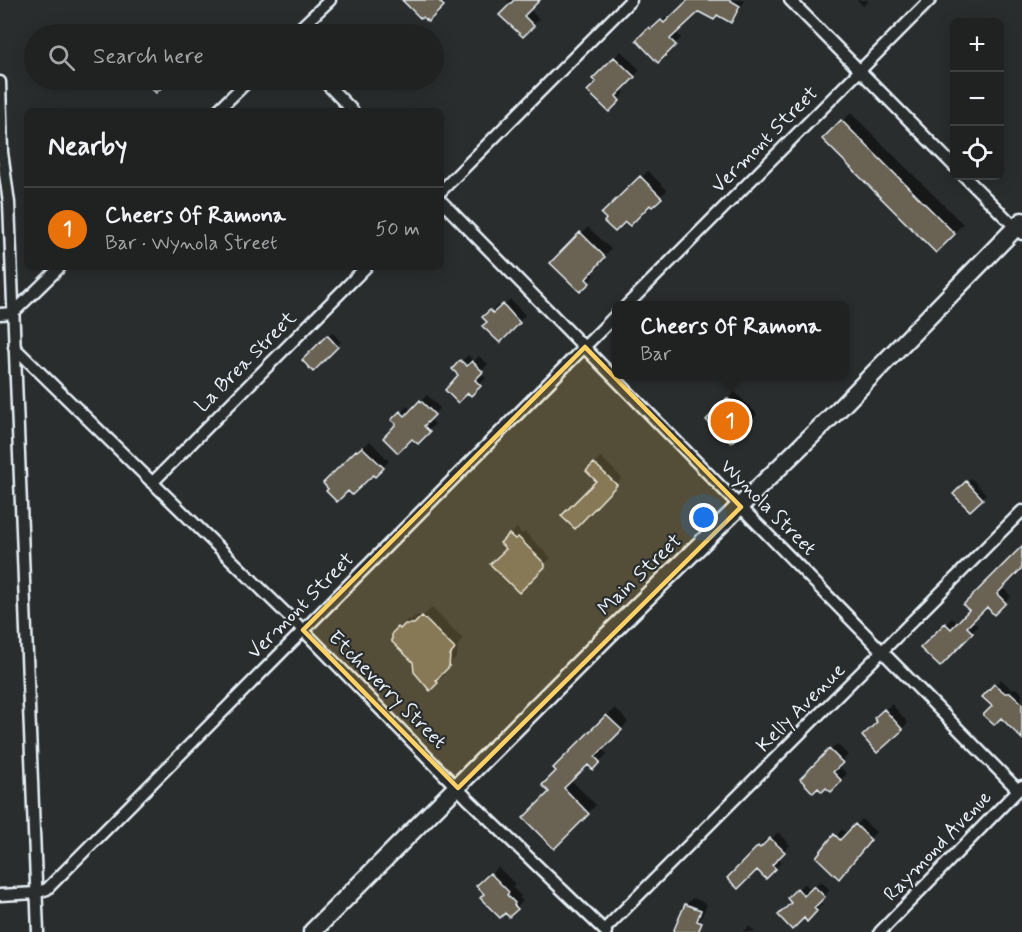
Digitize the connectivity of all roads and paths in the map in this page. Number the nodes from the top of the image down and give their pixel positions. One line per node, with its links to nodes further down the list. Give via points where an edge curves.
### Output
1 (330, 0): 5 (street)
2 (631, 0): 14 (street)
3 (790, 0): 6 (street)
4 (930, 0): 6 (street, Vermont Street)
5 (305, 24)
6 (859, 70): 12 (street); 19 (street, Vermont Street)
7 (0, 82): 20 (street)
8 (239, 90): 10 (street)
9 (332, 90): 11 (street)
10 (220, 108)
11 (350, 108)
12 (950, 162)
13 (968, 180): 16 (street)
14 (444, 188)
15 (444, 204): 24 (street, Wynola Street)
16 (1020, 227): 28 (main road, Main Street)
17 (57, 270): 20 (street)
18 (363, 270): 27 (street, La Brea Street)
19 (631, 301)
20 (13, 313): 21 (street); 23 (street)
21 (0, 314)
22 (612, 319): 24 (street, Vermont Street)
23 (14, 346): 27 (street, Etcheverry Street); 34 (street)
24 (585, 346): 25 (street, Wynola Street); 30 (street, Vermont Street)
25 (612, 374)
26 (617, 379): 28 (street, Wynola Street)
27 (152, 483): 30 (street, Etcheverry Street)
28 (741, 507): 31 (street, Wynola Street); 32 (main road, Main Street)
29 (1022, 511): 31 (street, Kelly Avenue)
30 (303, 630): 32 (street, Etcheverry Street); 34 (street, Vermont Street, via 47,889)
31 (884, 651): 33 (street, Wynola Street); 36 (street, Kelly Avenue)
32 (458, 788): 36 (street, Etcheverry Street); 38 (main road, Main Street)
33 (1020, 788): 39 (street, Raymond Avenue)
34 (36, 893): 35 (street); 37 (street)
35 (0, 895)
36 (605, 931)
37 (38, 932)
38 (312, 932)
39 (880, 932)

